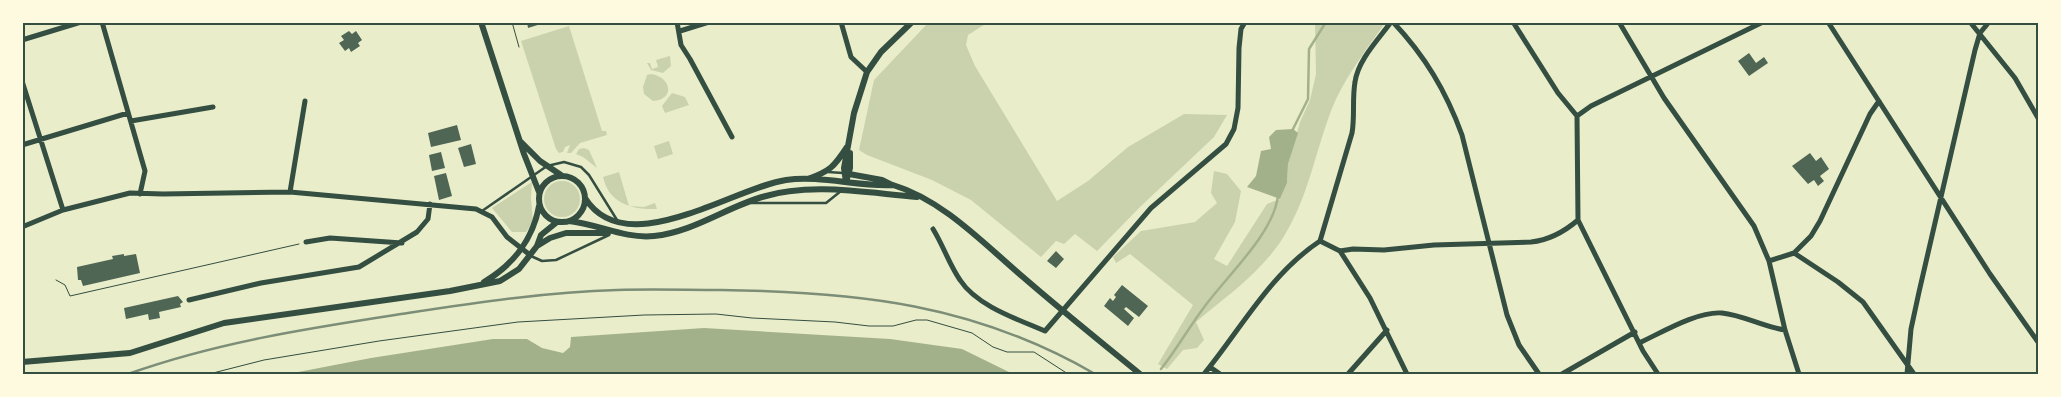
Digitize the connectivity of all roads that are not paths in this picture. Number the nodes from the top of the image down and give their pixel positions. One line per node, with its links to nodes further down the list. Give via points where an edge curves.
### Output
1 (81, 22): 18 (street)
2 (102, 22): 25 (street)
3 (482, 22): 31 (street)
4 (677, 22): 16 (street)
5 (709, 22): 16 (street)
6 (841, 22): 19 (street, via 851,57)
7 (912, 22): 19 (street, via 881,52)
8 (1245, 22): 73 (street, via 1239,48 1238,108 1234,129 1226,144 1151,208)
9 (1392, 22): 61 (street, via 1358,69 1353,93 1352,133); 64 (street, via 1435,74 1452,110 1462,135)
10 (1513, 22): 26 (street, via 1558,93)
11 (1619, 22): 20 (street)
12 (1763, 22): 20 (street)
13 (1828, 22): 23 (street)
14 (1970, 22): 17 (street)
15 (1989, 22): 17 (street)
16 (680, 31): 29 (street, via 682,48)
17 (1980, 34): 27 (street, via 2015,78); 46 (street)
18 (22, 40)
19 (867, 72): 32 (street, via 857,97)
20 (1650, 78): 26 (street); 70 (street, via 1751,222)
21 (22, 81): 30 (street)
22 (305, 101): 43 (street)
23 (1878, 101): 46 (street); 68 (street, via 1820,221)
24 (213, 107): 28 (street)
25 (128, 113): 28 (street); 30 (street)
26 (1577, 116): 54 (street)
27 (2038, 118)
28 (131, 121): 45 (street, via 145,171)
29 (732, 137)
30 (40, 140): 33 (street); 52 (street)
31 (521, 142): 34 (street); 37 (street)
32 (850, 142): 35 (street, via 835,166); 36 (street)
33 (22, 145)
34 (547, 166): 37 (lane); 38 (street); 56 (lane, via 564,162 585,171)
35 (827, 172): 36 (lane); 39 (street)
36 (846, 174): 40 (street); 41 (street)
37 (534, 175): 44 (street); 53 (lane)
38 (561, 175): 44 (street, via 548,179); 47 (street, via 578,181 584,189)
39 (806, 179): 40 (street); 56 (street, via 754,188 671,220 647,224)
40 (846, 182): 41 (street); 42 (street)
41 (893, 185): 48 (street)
42 (842, 190): 48 (street); 49 (street, via 785,192); 49 (lane, via 826,203)
43 (290, 192): 45 (street); 50 (street)
44 (539, 192): 51 (street)
45 (140, 194): 52 (street, via 122,193)
46 (1941, 196): 77 (street); 80 (street, via 1911,329)
47 (585, 198): 55 (street, via 581,212); 56 (street, via 597,214)
48 (921, 198): 73 (street, via 963,227)
49 (747, 202): 60 (street, via 668,233 644,236)
50 (430, 204): 53 (street); 63 (street, via 428,219)
51 (540, 205): 57 (street, via 545,215); 66 (street, via 532,232)
52 (63, 210): 58 (street)
53 (482, 211): 66 (street, via 492,217 507,237)
54 (1578, 220): 64 (street, via 1563,232 1544,240); 76 (street)
55 (569, 221): 57 (street); 60 (street, via 586,223)
56 (618, 221)
57 (557, 222): 65 (street, via 541,235)
58 (22, 227)
59 (933, 229): 73 (street, via 960,280 971,293 1045,331)
60 (612, 233): 65 (street, via 566,233); 69 (lane, via 556,260 542,261)
61 (1320, 241): 67 (street); 81 (street, via 1299,255 1254,307)
62 (306, 242): 63 (street, via 330,238)
63 (402, 243): 72 (street, via 350,270 261,283)
64 (1488, 243): 67 (street); 87 (street, via 1507,315 1520,345)
65 (537, 246): 69 (street)
66 (521, 248): 69 (street); 71 (street, via 504,268)
67 (1340, 251): 74 (street)
68 (1794, 253): 70 (street); 80 (street, via 1862,302)
69 (530, 256): 71 (street, via 508,277)
70 (1769, 261): 75 (street)
71 (481, 284): 79 (street, via 224,323 123,355)
72 (189, 300)
73 (1062, 310): 82 (street)
74 (1387, 330): 85 (street); 86 (street)
75 (1785, 330): 78 (street, via 1720,313 1695,318); 90 (street)
76 (1635, 332): 78 (street); 88 (street)
77 (2038, 342)
78 (1639, 343): 89 (street)
79 (22, 362)
80 (1907, 364): 91 (street); 92 (street)
81 (1210, 367): 83 (street); 84 (street)
82 (1140, 374)
83 (1204, 374)
84 (1220, 374)
85 (1348, 374)
86 (1408, 374)
87 (1539, 374)
88 (1562, 374)
89 (1658, 374)
90 (1799, 374)
91 (1907, 374)
92 (1914, 374)

